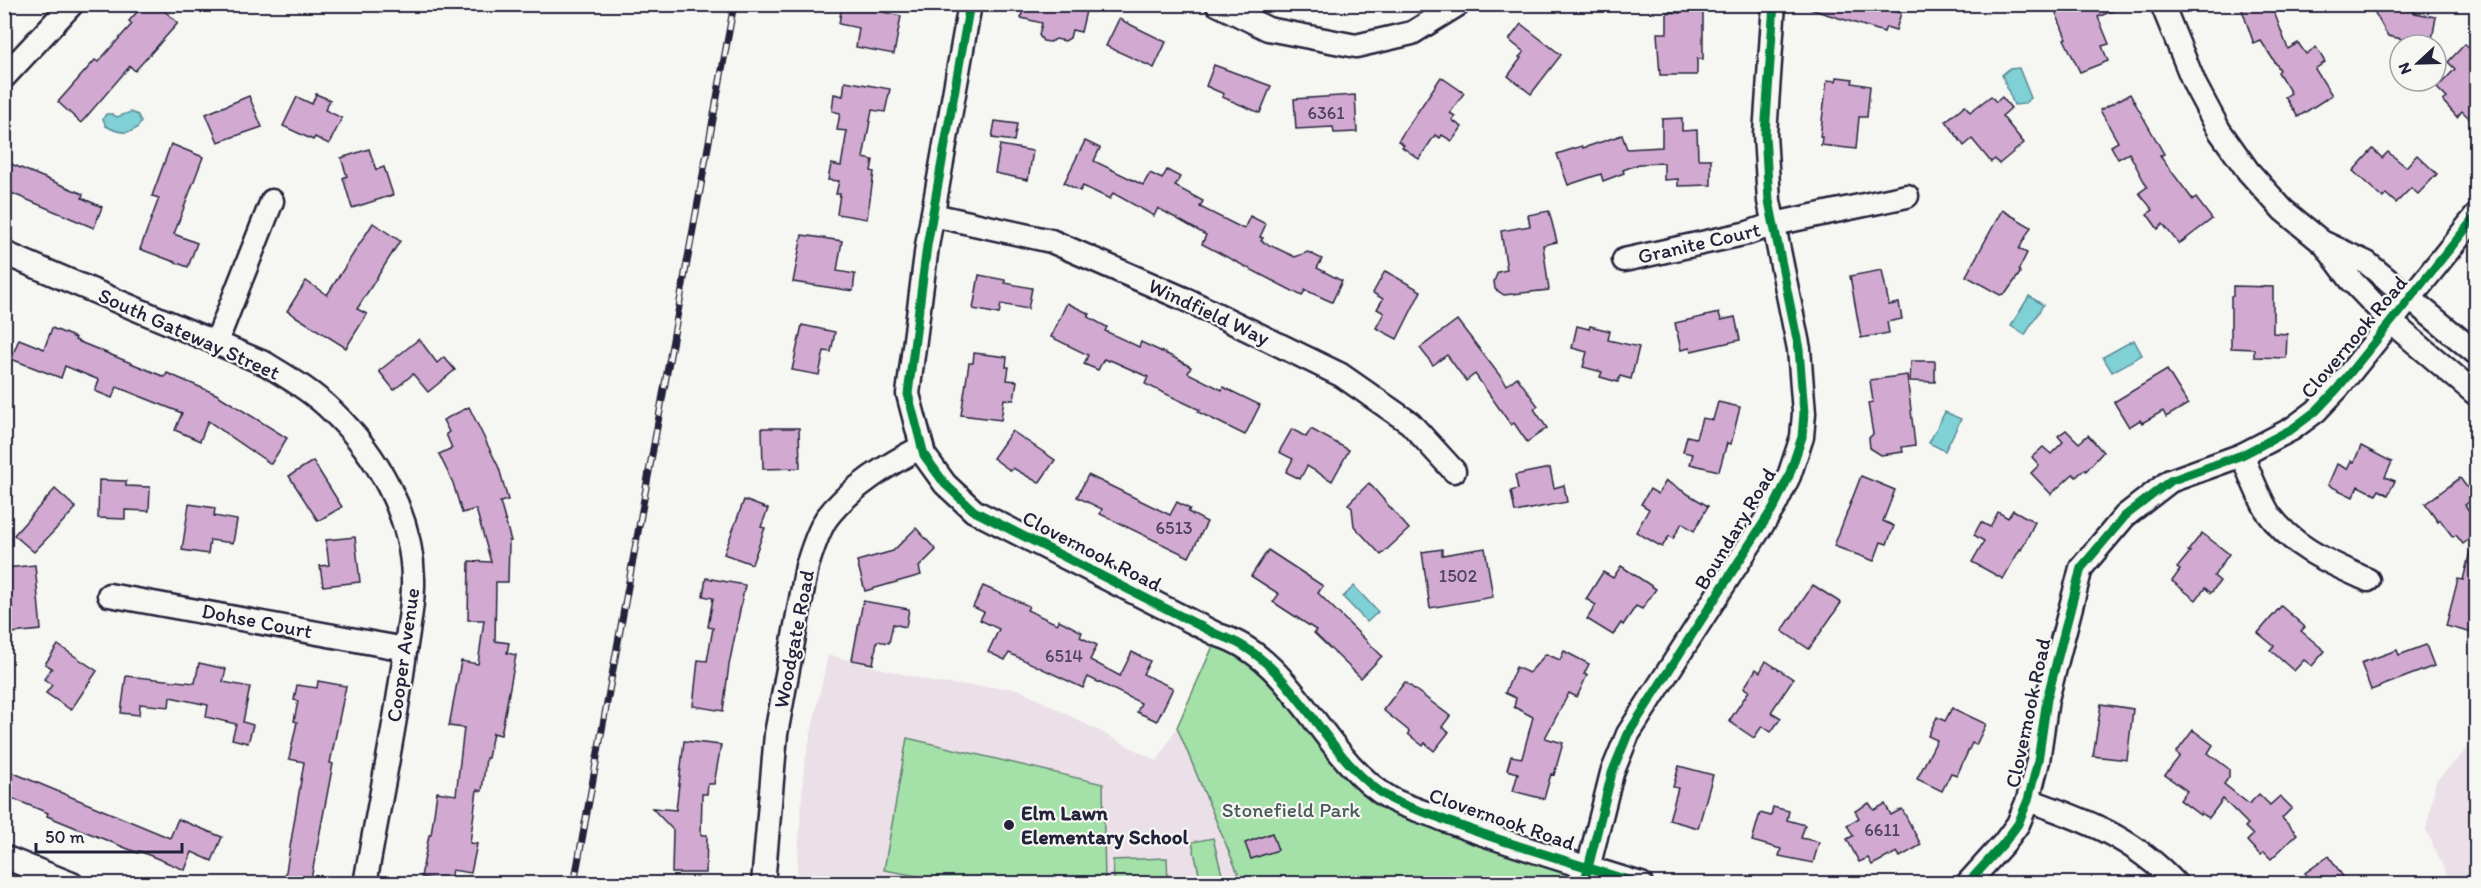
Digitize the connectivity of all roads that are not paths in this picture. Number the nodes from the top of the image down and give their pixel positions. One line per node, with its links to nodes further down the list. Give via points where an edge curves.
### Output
1 (72, 4): 7 (street)
2 (970, 4): 10 (street, Clovernook Road)
3 (1217, 4): 4 (street, via 1268,29 1356,46 1412,33)
4 (1459, 4)
5 (1774, 4): 12 (street, Boundary Road, via 1765,134)
6 (2162, 4): 13 (street, via 2219,130 2283,210)
7 (4, 77)
8 (1907, 196): 12 (street, Granite Court)
9 (272, 201): 18 (street)
10 (933, 215): 22 (street, Clovernook Road, via 908,394); 24 (street, Windfield Way, via 1051,241 1341,375 1410,423)
11 (2476, 216): 16 (street, Clovernook Road)
12 (1774, 224): 15 (street, Granite Court); 30 (street, Boundary Road, via 1799,349 1804,393 1802,437 1790,476 1775,505 1628,734 1612,772)
13 (2322, 242): 16 (street, via 2367,263); 17 (street)
14 (4, 253): 18 (street, South Gateway Street)
15 (1624, 261)
16 (2411, 298): 17 (street, Clovernook Road); 19 (street)
17 (2391, 322): 20 (street); 23 (street, Clovernook Road, via 2316,411 2292,429)
18 (216, 344): 21 (street, South Gateway Street, via 266,364 304,388)
19 (2476, 353)
20 (2476, 394)
21 (358, 437): 27 (street, Cooper Avenue, via 390,488 409,544 412,610)
22 (922, 447): 30 (street, Clovernook Road, via 945,484 974,511 1218,635 1238,641 1259,656 1313,716 1353,769 1391,798); 33 (street, Woodgate Road, via 888,465 839,504 825,520 813,548 776,734)
23 (2242, 455): 25 (street, via 2269,513 2283,531 2325,560); 28 (street, Clovernook Road, via 2170,480 2125,516 2081,568)
24 (1454, 471)
25 (2368, 580)
26 (109, 595): 27 (street, Dohse Court)
27 (405, 649): 32 (street, Cooper Avenue)
28 (2028, 800): 35 (street, Clovernook Road, via 2018,824); 36 (street, via 2107,830 2136,847)
29 (4, 857): 31 (street)
30 (1587, 875): 34 (street, Clovernook Road)
31 (72, 884)
32 (365, 884)
33 (763, 884)
34 (1641, 884)
35 (1967, 884)
36 (2176, 884)

